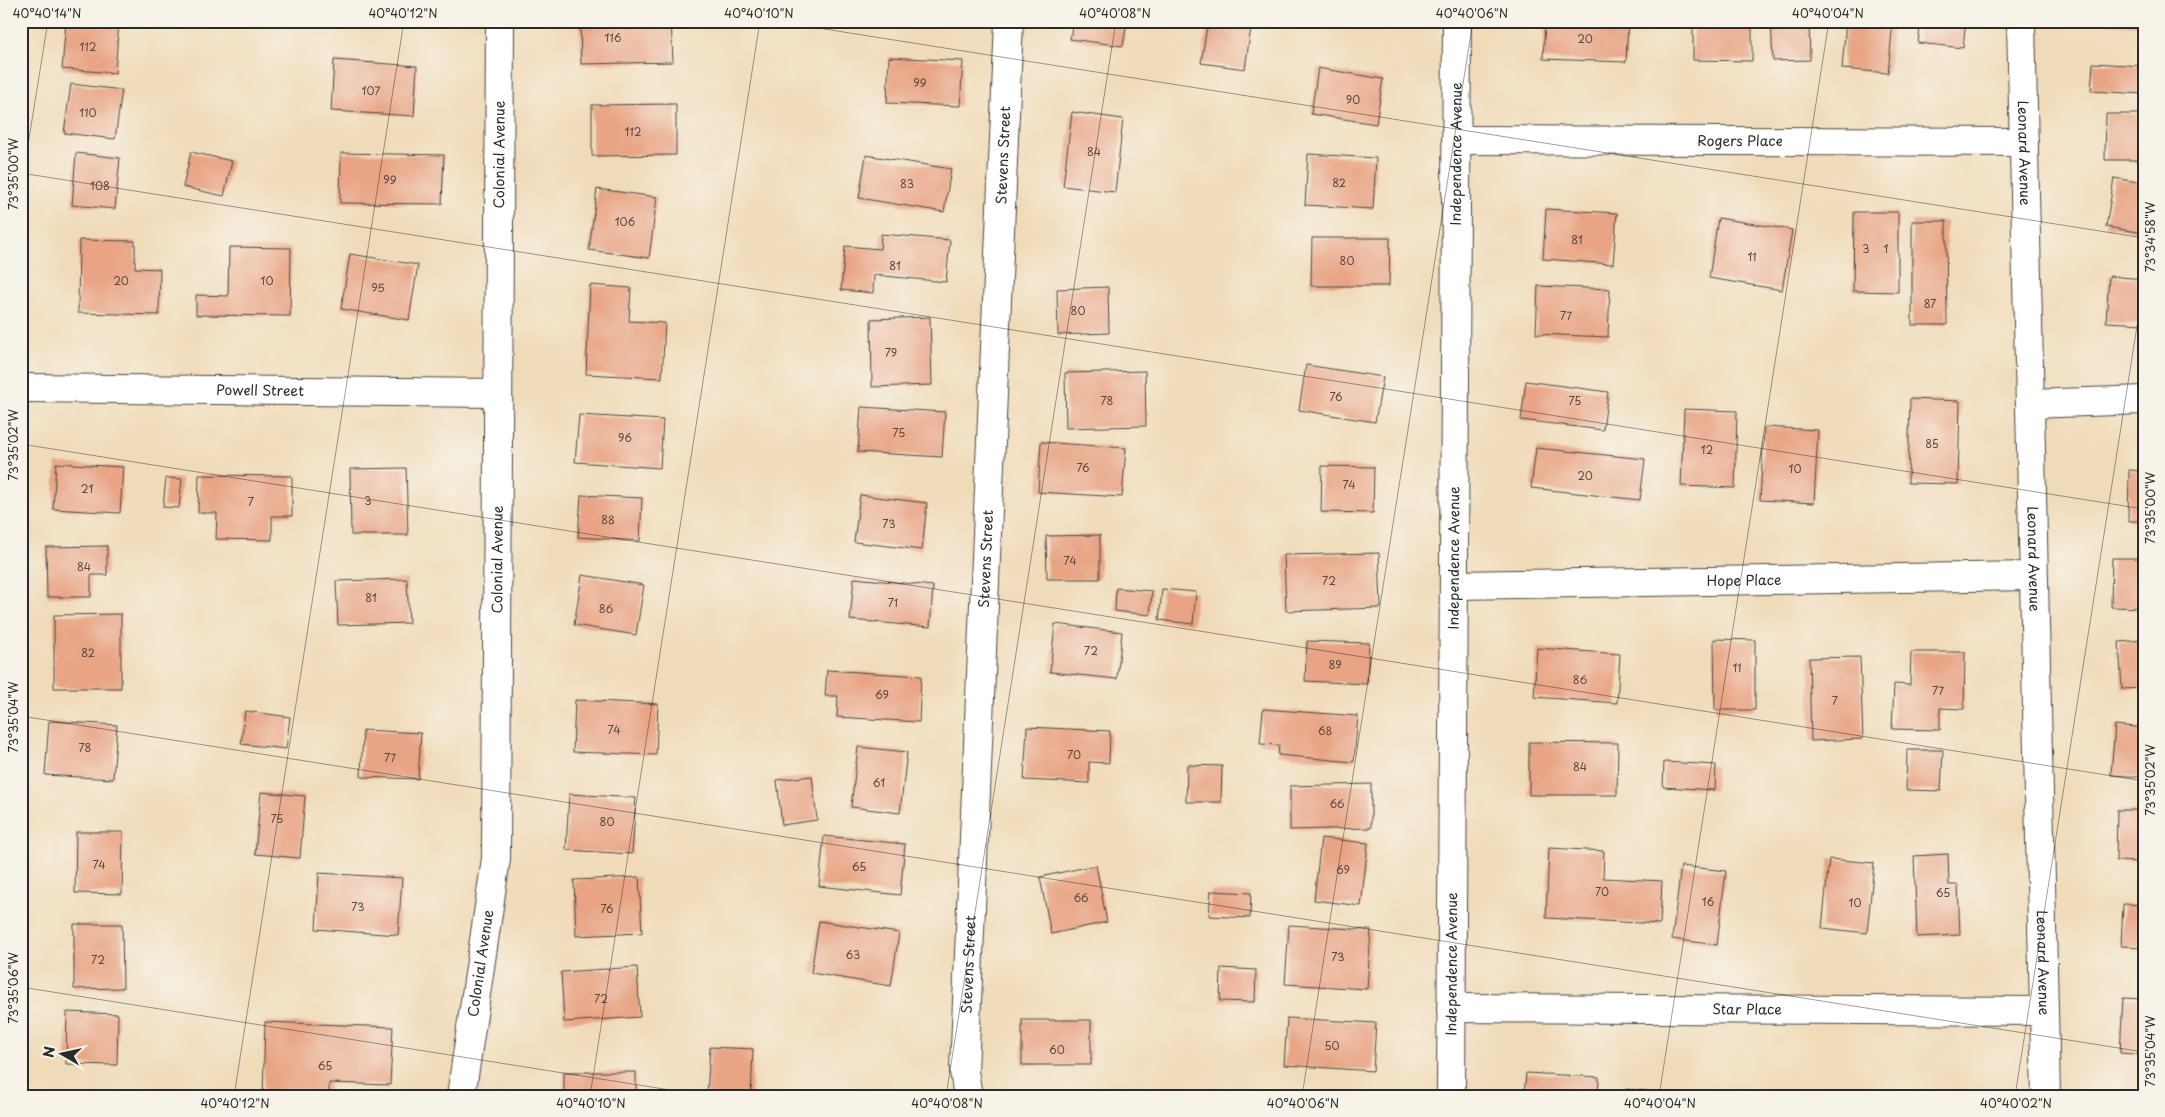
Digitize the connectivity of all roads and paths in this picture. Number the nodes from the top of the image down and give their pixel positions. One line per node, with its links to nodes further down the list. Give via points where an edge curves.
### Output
1 (500, 21): 8 (street, Colonial Avenue)
2 (1009, 21): 16 (street, Stevens Street, via 964,1071)
3 (1457, 21): 5 (street, Independence Avenue)
4 (2021, 21): 6 (street, Leonard Avenue)
5 (1456, 140): 6 (street, Rogers Place); 12 (street, Independence Avenue)
6 (2024, 142): 10 (street, Leonard Avenue)
7 (21, 388): 8 (street, Powell Street)
8 (498, 393): 15 (street, Colonial Avenue, via 496,859)
9 (2144, 400): 10 (street)
10 (2030, 404): 11 (street, Leonard Avenue)
11 (2033, 576): 12 (street, Hope Place); 14 (street, Leonard Avenue)
12 (1455, 585): 13 (street, Independence Avenue)
13 (1451, 1008): 14 (street, Star Place); 17 (street, Independence Avenue)
14 (2044, 1011): 18 (street, Leonard Avenue)
15 (461, 1096)
16 (968, 1096)
17 (1450, 1096)
18 (2046, 1096)

